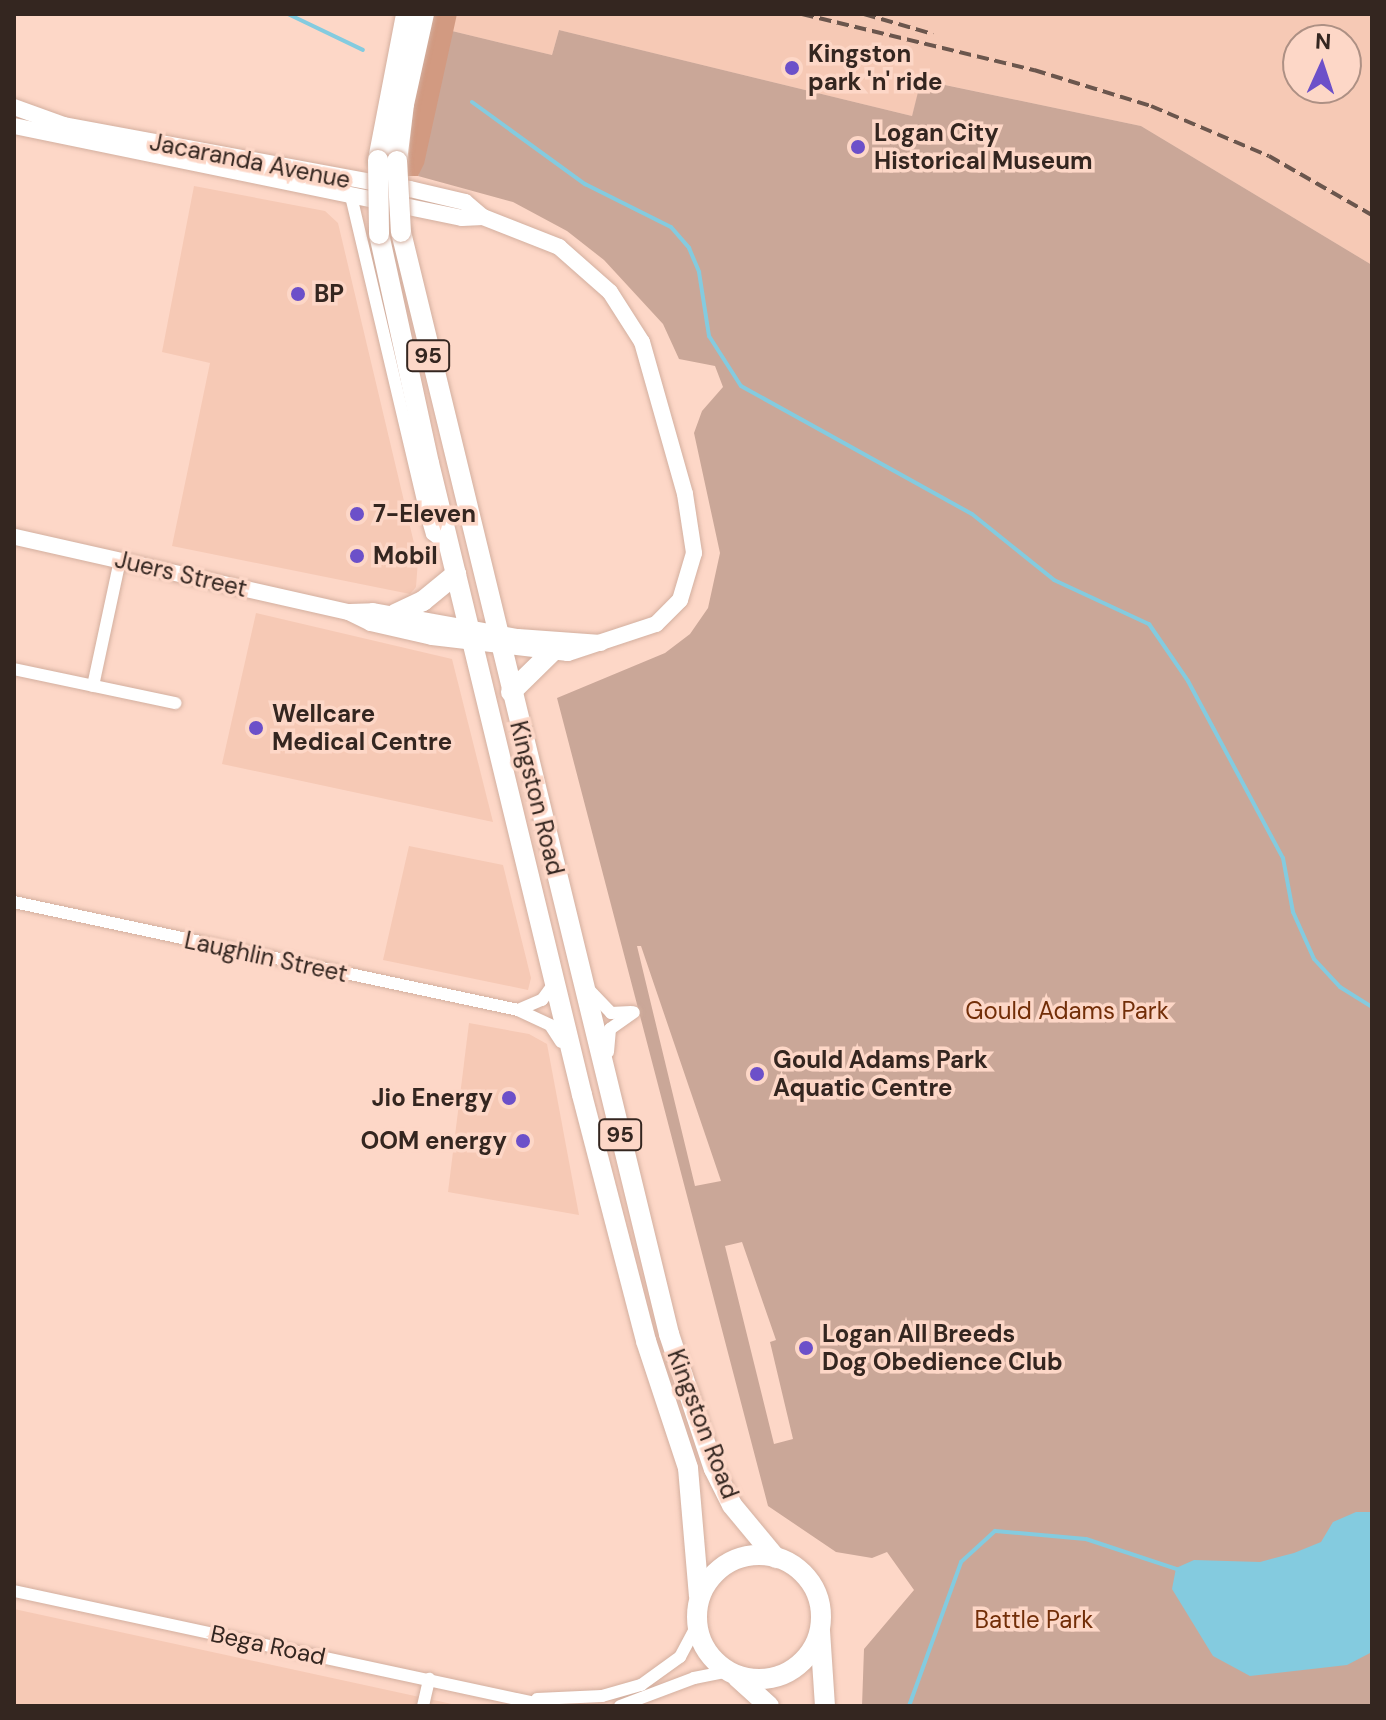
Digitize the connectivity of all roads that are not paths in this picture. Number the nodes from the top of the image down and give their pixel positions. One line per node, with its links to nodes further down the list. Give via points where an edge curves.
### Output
1 (406, 14): 5 (main road, Kingston Road / 95)
2 (424, 14): 5 (main road, Kingston Road / 95)
3 (14, 107): 7 (street, Jacaranda Avenue, via 64,125 410,189 465,202)
4 (14, 126): 6 (street, Jacaranda Avenue)
5 (388, 160): 9 (main road, Kingston Road / 95, bridge, via 379,234); 15 (main road, Kingston Road / 95, bridge)
6 (351, 196): 7 (street, Jacaranda Avenue, via 462,218); 9 (street, Kingston Road, via 425,510 432,534)
7 (483, 217): 16 (street, Jacaranda Avenue, via 542,237 598,279 642,342 660,395 691,526 691,575 680,600 656,624)
8 (14, 537): 10 (street, Juers Street)
9 (449, 548): 11 (main road, Kingston Road / 95)
10 (120, 560): 12 (street, Juers Street); 19 (street)
11 (456, 574): 13 (main road, via 423,601); 14 (main road, Kingston Road / 95)
12 (348, 612): 13 (street, Juers Street); 14 (street, Juers Street, via 371,623)
13 (395, 614): 14 (street, Juers Street)
14 (470, 636): 15 (street, Jacaranda Avenue); 24 (main road, Kingston Road / 95)
15 (497, 640): 16 (street, Jacaranda Avenue); 17 (street, Jacaranda Avenue); 20 (main road, Kingston Road / 95)
16 (601, 643): 17 (street, Jacaranda Avenue, via 584,652)
17 (552, 652): 20 (main road)
18 (14, 669): 19 (street)
19 (93, 686): 21 (street)
20 (511, 692): 23 (main road, Kingston Road / 95)
21 (175, 703)
22 (14, 902): 25 (street, Laughlin Street)
23 (581, 976): 27 (main road, Kingston Road / 95); 27 (street, via 601,1008 634,1012 607,1035)
24 (557, 979): 25 (street, via 545,998); 26 (main road, Kingston Road / 95)
25 (518, 1010): 26 (street, Laughlin Street, via 560,1034)
26 (580, 1087): 30 (main road, Kingston Road / 95, via 646,1341 688,1468)
27 (612, 1104): 28 (main road, Kingston Road / 95, via 669,1334 697,1421 732,1505)
28 (776, 1558): 30 (main road, via 737,1559 714,1573); 32 (main road, 95, via 815,1584)
29 (14, 1591): 34 (street, Bega Road)
30 (699, 1596): 31 (main road, 95)
31 (696, 1627): 33 (main road, via 708,1656); 35 (street, Bega Road, via 680,1657 641,1685 602,1696)
32 (820, 1627): 33 (main road, via 813,1648 796,1668 768,1680); 40 (main road, 95)
33 (731, 1674): 38 (street, via 694,1678); 39 (main road)
34 (429, 1679): 35 (street, Bega Road); 36 (street)
35 (522, 1699): 37 (street, Bega Road)
36 (423, 1706)
37 (549, 1706)
38 (620, 1706)
39 (769, 1706)
40 (825, 1706)

